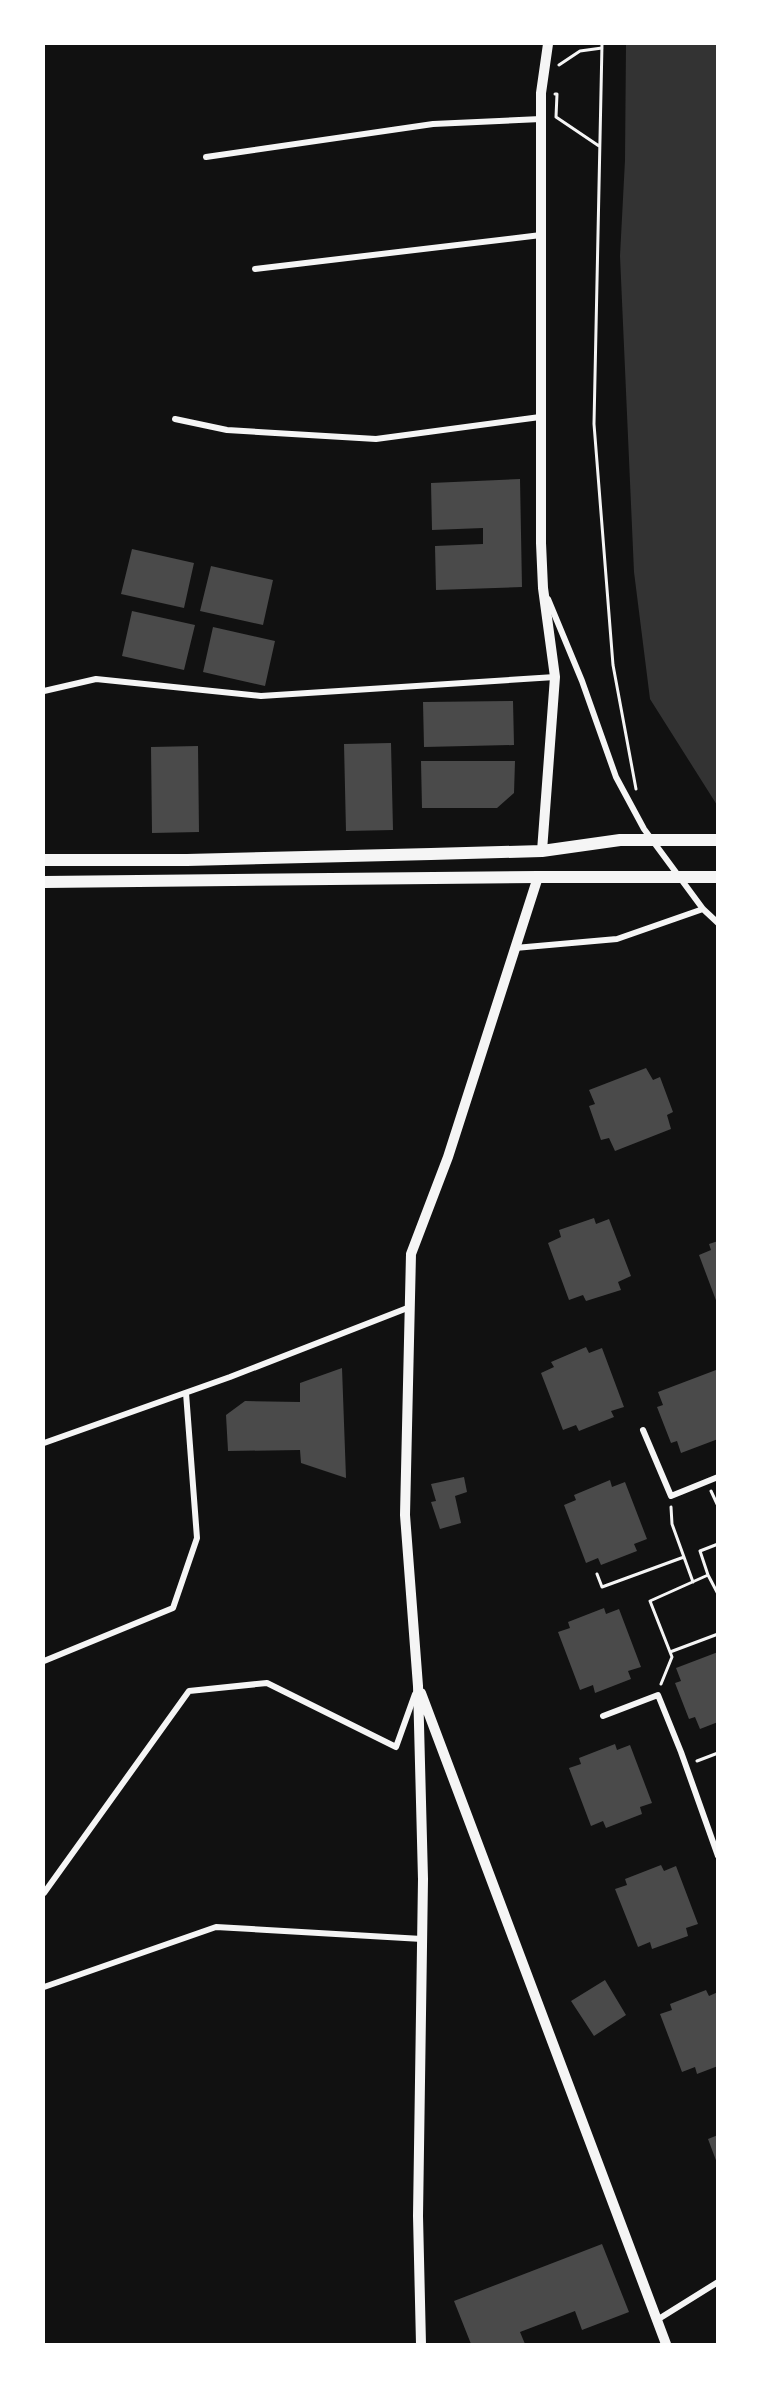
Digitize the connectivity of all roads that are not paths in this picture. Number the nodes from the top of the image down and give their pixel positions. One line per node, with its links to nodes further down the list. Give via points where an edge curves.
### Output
1 (548, 44): 2 (street)
2 (541, 119): 3 (street, via 433,124); 4 (street)
3 (206, 157)
4 (541, 235): 5 (street); 6 (street)
5 (255, 269)
6 (540, 417): 7 (street, via 376,439 227,430); 8 (street)
7 (175, 419)
8 (543, 588): 9 (street); 17 (street, via 616,777 644,829)
9 (555, 677): 10 (street, via 261,696 96,679); 12 (street)
10 (44, 691)
11 (717, 840): 12 (main road, via 620,840)
12 (542, 851): 13 (main road)
13 (44, 860)
14 (538, 877): 15 (main road); 16 (main road); 19 (street)
15 (717, 877)
16 (44, 882)
17 (703, 909): 18 (street); 19 (street, via 617,939)
18 (717, 923)
19 (515, 948): 20 (street, via 448,1157 411,1254)
20 (410, 1307): 21 (street); 26 (street, via 405,1515)
21 (186, 1393): 23 (street); 25 (street, via 196,1538 173,1608)
22 (643, 1430): 24 (street, via 671,1496)
23 (44, 1443)
24 (717, 1477)
25 (44, 1661)
26 (418, 1686): 29 (street, via 396,1747 267,1683 189,1691); 30 (street); 33 (street)
27 (603, 1716): 28 (street, via 658,1695)
28 (717, 1857)
29 (44, 1893)
30 (422, 1939): 31 (street, via 216,1927); 34 (street, via 418,2216)
31 (44, 1987)
32 (717, 2282): 33 (street)
33 (657, 2320): 35 (street)
34 (421, 2344)
35 (666, 2344)

